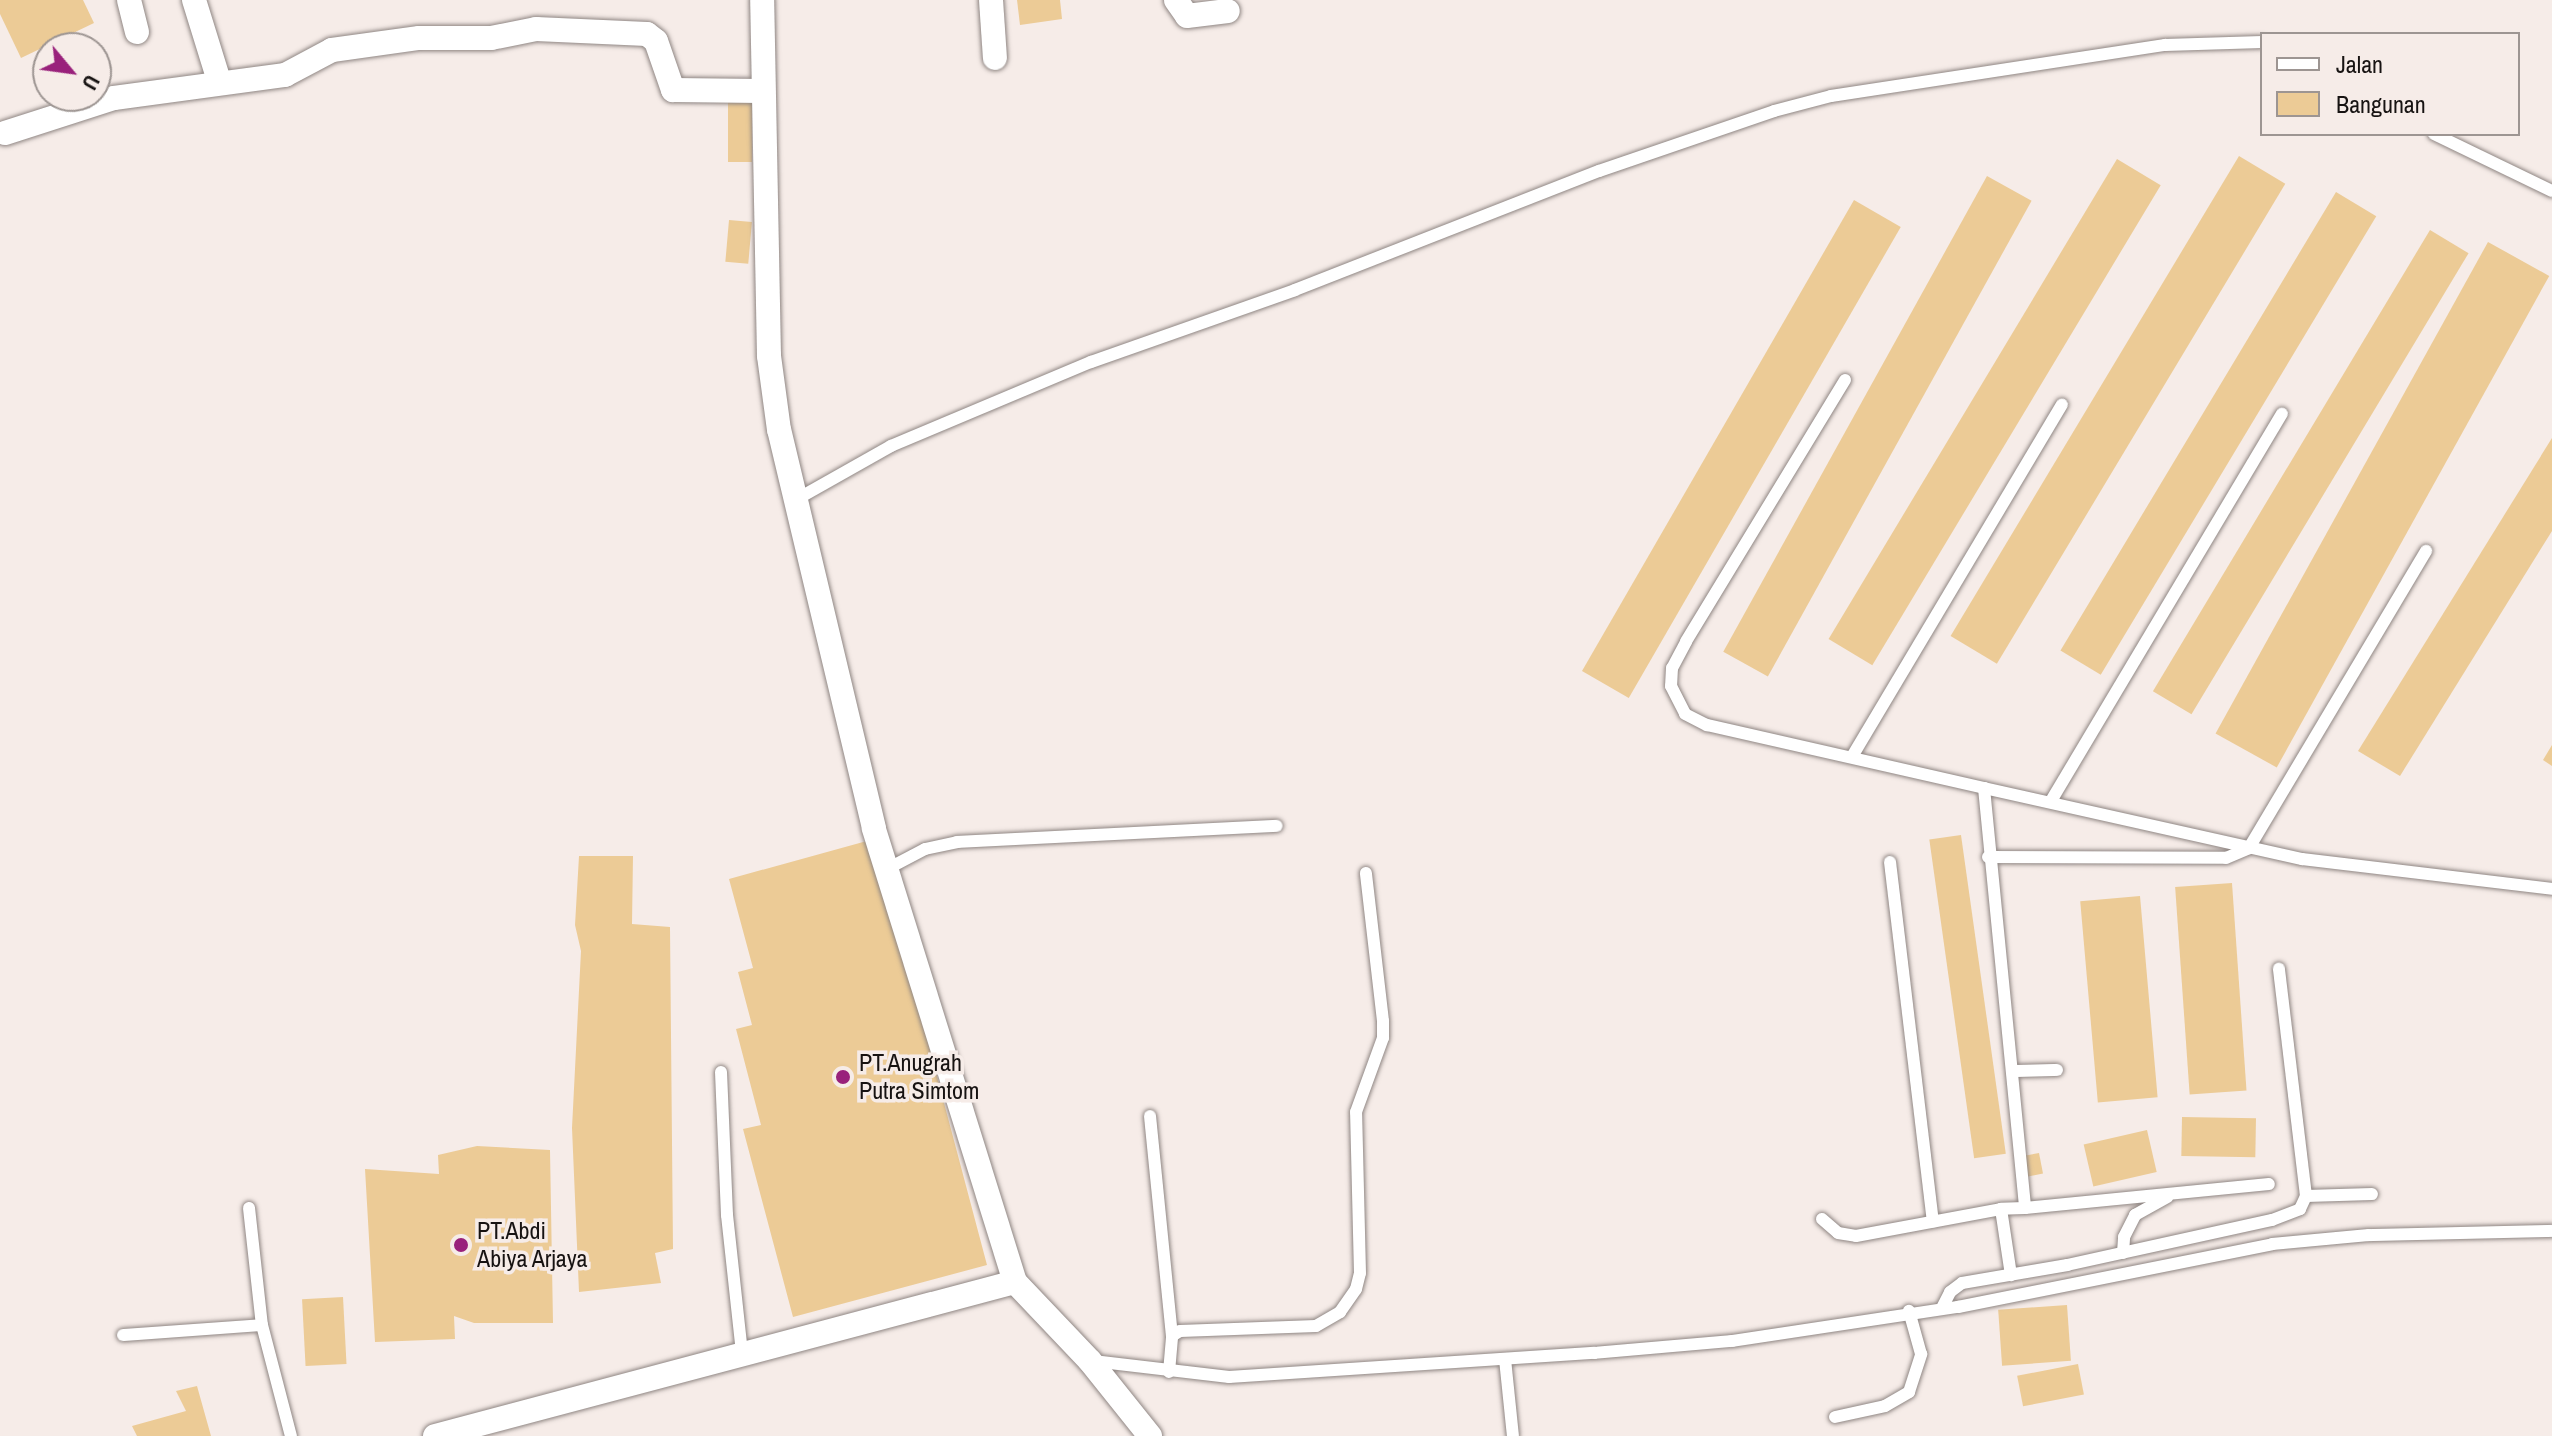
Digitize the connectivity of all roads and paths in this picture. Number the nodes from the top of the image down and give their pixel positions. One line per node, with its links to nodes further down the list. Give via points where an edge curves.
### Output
1 (129, 0): 7 (street)
2 (194, 0): 10 (street)
3 (762, 0): 11 (street)
4 (991, 0): 9 (street)
5 (1176, 0): 6 (street, via 1187,16)
6 (1228, 11)
7 (137, 32)
8 (2260, 42): 18 (lane, via 2165,45 1831,96 1774,111 1599,171 1295,290 1091,362 891,446)
9 (995, 58)
10 (219, 81): 11 (street, via 285,75 332,50 419,38 491,38 536,29 647,34 656,41 673,90); 12 (street, via 114,98)
11 (762, 91): 18 (street, via 769,356 779,430)
12 (5, 133)
13 (2438, 136): 14 (lane)
14 (2552, 191)
15 (1845, 380): 20 (lane, via 1686,642 1672,668 1671,686 1685,714 1707,725)
16 (2062, 405): 20 (lane)
17 (2282, 414): 22 (lane)
18 (797, 499): 27 (street, via 855,756)
19 (2426, 551): 24 (lane)
20 (1853, 755): 21 (lane)
21 (1984, 788): 22 (lane); 25 (lane)
22 (2051, 801): 24 (lane)
23 (1277, 826): 27 (lane, via 957,842 925,849)
24 (2249, 848): 25 (lane, via 2226,858); 29 (lane)
25 (1988, 857): 32 (lane)
26 (1890, 862): 43 (lane)
27 (887, 869): 47 (street)
28 (1366, 873): 52 (lane, via 1383,1038 1356,1112 1356,1289 1340,1312 1316,1326 1188,1328)
29 (2552, 889)
30 (2279, 969): 38 (lane)
31 (2057, 1070): 32 (lane)
32 (2013, 1071): 40 (lane)
33 (721, 1072): 53 (lane, via 727,1215)
34 (1150, 1116): 52 (lane)
35 (2269, 1184): 36 (lane)
36 (2181, 1191): 40 (lane); 45 (lane, via 2135,1215)
37 (2372, 1194): 38 (lane)
38 (2306, 1196): 45 (lane, via 2290,1216)
39 (249, 1208): 50 (lane)
40 (2025, 1208): 41 (lane)
41 (2001, 1209): 43 (lane); 46 (lane)
42 (1822, 1219): 43 (lane, via 1838,1233 1856,1236)
43 (1933, 1221)
44 (2552, 1231): 48 (lane, via 2369,1235 2272,1244)
45 (2123, 1253): 46 (lane)
46 (2011, 1275): 48 (lane, via 1957,1285)
47 (1015, 1282): 53 (street); 55 (street)
48 (1942, 1308): 49 (lane)
49 (1909, 1311): 54 (lane, via 1732,1341); 57 (lane, via 1921,1354 1909,1392 1885,1406)
50 (262, 1325): 51 (lane); 58 (lane)
51 (123, 1335)
52 (1172, 1336): 56 (lane)
53 (742, 1352): 59 (street)
54 (1505, 1359): 56 (lane, via 1229,1377); 61 (lane)
55 (1090, 1361): 56 (lane); 60 (street)
56 (1169, 1372)
57 (1835, 1417)
58 (291, 1436)
59 (435, 1436)
60 (1150, 1436)
61 (1513, 1436)

